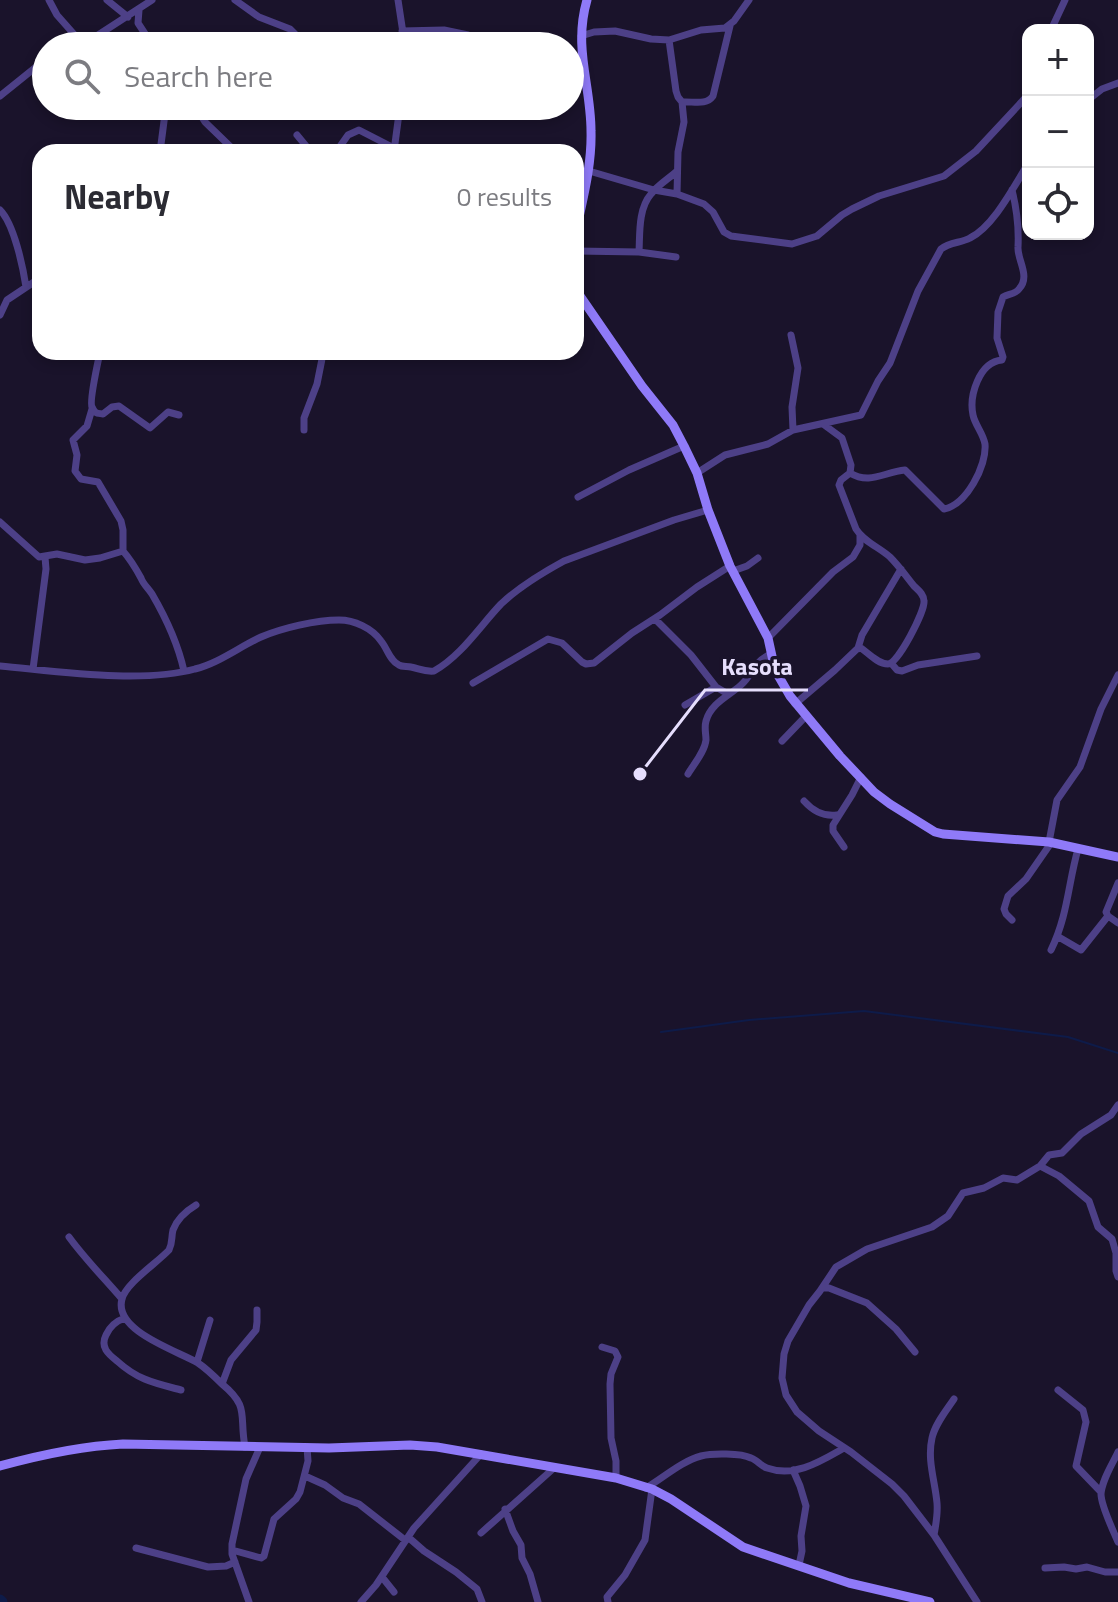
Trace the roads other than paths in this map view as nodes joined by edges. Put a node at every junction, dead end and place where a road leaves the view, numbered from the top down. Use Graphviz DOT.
graph roads {
  1 [pos="49,0"];
  2 [pos="107,0"];
  3 [pos="152,0"];
  4 [pos="235,0"];
  5 [pos="398,0"];
  6 [pos="587,0"];
  7 [pos="749,0"];
  8 [pos="1065,0"];
  9 [pos="139,10"];
  10 [pos="128,17"];
  11 [pos="1054,24"];
  12 [pos="730,26"];
  13 [pos="402,31"];
  14 [pos="72,32"];
  15 [pos="103,32"];
  16 [pos="144,32"];
  17 [pos="293,32"];
  18 [pos="454,32"];
  19 [pos="582,32"];
  20 [pos="584,35"];
  21 [pos="669,40"];
  22 [pos="32,70"];
  23 [pos="584,76"];
  24 [pos="1118,83"];
  25 [pos="0,96"];
  26 [pos="1027,96"];
  27 [pos="1093,96"];
  28 [pos="682,102"];
  29 [pos="164,120"];
  30 [pos="204,120"];
  31 [pos="398,120"];
  32 [pos="297,135"];
  33 [pos="161,144"];
  34 [pos="228,144"];
  35 [pos="304,144"];
  36 [pos="342,144"];
  37 [pos="384,144"];
  38 [pos="395,144"];
  39 [pos="1026,168"];
  40 [pos="589,171"];
  41 [pos="676,172"];
  42 [pos="654,190"];
  43 [pos="1012,190"];
  44 [pos="584,194"];
  45 [pos="677,194"];
  46 [pos="0,210"];
  47 [pos="584,251"];
  48 [pos="639,252"];
  49 [pos="676,257"];
  50 [pos="32,283"];
  51 [pos="26,287"];
  52 [pos="584,302"];
  53 [pos="0,315"];
  54 [pos="791,335"];
  55 [pos="99,360"];
  56 [pos="322,360"];
  57 [pos="92,409"];
  58 [pos="179,415"];
  59 [pos="823,424"];
  60 [pos="304,430"];
  61 [pos="793,430"];
  62 [pos="684,446"];
  63 [pos="697,473"];
  64 [pos="850,473"];
  65 [pos="578,497"];
  66 [pos="708,510"];
  67 [pos="0,522"];
  68 [pos="860,535"];
  69 [pos="123,551"];
  70 [pos="45,557"];
  71 [pos="758,558"];
  72 [pos="732,568"];
  73 [pos="901,569"];
  74 [pos="655,619"];
  75 [pos="640,627"];
  76 [pos="662,627"];
  77 [pos="768,638"];
  78 [pos="858,648"];
  79 [pos="771,654"];
  80 [pos="977,656"];
  81 [pos="891,663"];
  82 [pos="0,666"];
  83 [pos="33,669"];
  84 [pos="184,671"];
  85 [pos="1118,675"];
  86 [pos="473,683"];
  87 [pos="716,687"];
  88 [pos="728,694"];
  89 [pos="795,704"];
  90 [pos="685,705"];
  91 [pos="806,716"];
  92 [pos="782,741"];
  93 [pos="688,774"];
  94 [pos="861,777"];
  95 [pos="804,801"];
  96 [pos="837,815"];
  97 [pos="1050,842"];
  98 [pos="844,847"];
  99 [pos="1078,849"];
  100 [pos="1118,857"];
  101 [pos="1118,883"];
  102 [pos="1108,916"];
  103 [pos="1012,920"];
  104 [pos="1118,923"];
  105 [pos="1057,936"];
  106 [pos="1051,950"];
  107 [pos="1118,1105"];
  108 [pos="1040,1166"];
  109 [pos="196,1205"];
  110 [pos="69,1237"];
  111 [pos="1118,1277"];
  112 [pos="823,1288"];
  113 [pos="122,1299"];
  114 [pos="257,1310"];
  115 [pos="125,1318"];
  116 [pos="210,1320"];
  117 [pos="602,1347"];
  118 [pos="915,1352"];
  119 [pos="197,1362"];
  120 [pos="222,1384"];
  121 [pos="181,1390"];
  122 [pos="1058,1390"];
  123 [pos="954,1399"];
  124 [pos="245,1447"];
  125 [pos="260,1447"];
  126 [pos="307,1447"];
  127 [pos="844,1448"];
  128 [pos="1118,1452"];
  129 [pos="481,1454"];
  130 [pos="0,1466"];
  131 [pos="554,1468"];
  132 [pos="793,1470"];
  133 [pos="1109,1470"];
  134 [pos="1118,1474"];
  135 [pos="305,1476"];
  136 [pos="616,1478"];
  137 [pos="649,1489"];
  138 [pos="1101,1492"];
  139 [pos="505,1509"];
  140 [pos="1114,1523"];
  141 [pos="481,1533"];
  142 [pos="934,1535"];
  143 [pos="407,1538"];
  144 [pos="1118,1542"];
  145 [pos="136,1548"];
  146 [pos="232,1550"];
  147 [pos="235,1562"];
  148 [pos="799,1565"];
  149 [pos="1045,1568"];
  150 [pos="1118,1572"];
  151 [pos="382,1577"];
  152 [pos="394,1592"];
  153 [pos="249,1602"];
  154 [pos="361,1602"];
  155 [pos="482,1602"];
  156 [pos="538,1602"];
  157 [pos="608,1602"];
  158 [pos="930,1602"];
  159 [pos="977,1602"];
  1 -- 14 [label="street"];
  2 -- 10 [label="street"];
  3 -- 9 [label="street"];
  4 -- 17 [label="street"];
  5 -- 13 [label="street"];
  6 -- 19 [label="street"];
  7 -- 12 [label="street"];
  8 -- 11 [label="street"];
  9 -- 10 [label="street"];
  9 -- 16 [label="street"];
  10 -- 15 [label="street"];
  12 -- 21 [label="street"];
  12 -- 28 [label="street"];
  13 -- 18 [label="street"];
  20 -- 21 [label="street"];
  21 -- 28 [label="street"];
  22 -- 25 [label="street"];
  23 -- 40 [label="street"];
  24 -- 27 [label="street"];
  26 -- 45 [label="street"];
  28 -- 41 [label="street"];
  29 -- 33 [label="street"];
  30 -- 34 [label="street"];
  31 -- 38 [label="street"];
  32 -- 35 [label="street"];
  36 -- 37 [label="street"];
  39 -- 43 [label="street"];
  40 -- 42 [label="street"];
  40 -- 44 [label="street"];
  41 -- 42 [label="street"];
  41 -- 45 [label="street"];
  42 -- 45 [label="street"];
  42 -- 48 [label="street"];
  43 -- 59 [label="street"];
  43 -- 64 [label="street"];
  46 -- 51 [label="street"];
  47 -- 48 [label="street"];
  48 -- 49 [label="street"];
  50 -- 51 [label="street"];
  51 -- 53 [label="street"];
  52 -- 62 [label="street"];
  54 -- 61 [label="street"];
  55 -- 57 [label="street"];
  56 -- 60 [label="street"];
  57 -- 58 [label="street"];
  57 -- 69 [label="street"];
  59 -- 61 [label="street"];
  59 -- 64 [label="street"];
  61 -- 63 [label="street"];
  62 -- 63 [label="street"];
  62 -- 65 [label="street"];
  63 -- 66 [label="street"];
  64 -- 68 [label="street"];
  66 -- 72 [label="street"];
  66 -- 84 [label="street"];
  67 -- 70 [label="street"];
  68 -- 73 [label="street"];
  68 -- 77 [label="street"];
  69 -- 70 [label="street"];
  69 -- 84 [label="street"];
  70 -- 83 [label="street"];
  71 -- 72 [label="street"];
  72 -- 74 [label="street"];
  72 -- 77 [label="street"];
  73 -- 78 [label="street"];
  73 -- 81 [label="street"];
  74 -- 75 [label="street"];
  74 -- 76 [label="street"];
  75 -- 76 [label="street"];
  75 -- 86 [label="street"];
  76 -- 87 [label="street"];
  77 -- 79 [label="street"];
  78 -- 81 [label="street"];
  78 -- 89 [label="street"];
  79 -- 88 [label="street"];
  79 -- 89 [label="street"];
  80 -- 81 [label="street"];
  82 -- 83 [label="street"];
  83 -- 84 [label="street"];
  85 -- 97 [label="street"];
  87 -- 88 [label="street"];
  87 -- 90 [label="street"];
  88 -- 93 [label="street"];
  89 -- 91 [label="street"];
  91 -- 92 [label="street"];
  91 -- 94 [label="street"];
  94 -- 96 [label="street"];
  94 -- 97 [label="street"];
  95 -- 96 [label="street"];
  96 -- 98 [label="street"];
  97 -- 99 [label="street"];
  97 -- 103 [label="street"];
  99 -- 100 [label="street"];
  99 -- 105 [label="street"];
  101 -- 102 [label="street"];
  102 -- 104 [label="street"];
  102 -- 105 [label="street"];
  105 -- 106 [label="street"];
  107 -- 108 [label="street"];
  108 -- 111 [label="street"];
  108 -- 112 [label="street"];
  109 -- 113 [label="street"];
  110 -- 113 [label="street"];
  112 -- 118 [label="street"];
  112 -- 127 [label="street"];
  113 -- 115 [label="street"];
  114 -- 120 [label="street"];
  115 -- 119 [label="street"];
  115 -- 121 [label="street"];
  116 -- 119 [label="street"];
  117 -- 136 [label="street"];
  119 -- 120 [label="street"];
  120 -- 124 [label="street"];
  122 -- 138 [label="street"];
  123 -- 142 [label="street"];
  124 -- 125 [label="street"];
  124 -- 130 [label="street"];
  125 -- 126 [label="street"];
  125 -- 146 [label="street"];
  126 -- 129 [label="street"];
  126 -- 135 [label="street"];
  127 -- 132 [label="street"];
  127 -- 142 [label="street"];
  128 -- 133 [label="street"];
  129 -- 131 [label="street"];
  129 -- 143 [label="street"];
  131 -- 136 [label="street"];
  131 -- 139 [label="street"];
  132 -- 137 [label="street"];
  132 -- 148 [label="street"];
  133 -- 134 [label="street"];
  133 -- 138 [label="street"];
  135 -- 143 [label="street"];
  135 -- 146 [label="street"];
  136 -- 137 [label="street"];
  137 -- 148 [label="street"];
  137 -- 157 [label="street"];
  138 -- 140 [label="street"];
  139 -- 141 [label="street"];
  139 -- 156 [label="street"];
  140 -- 144 [label="street"];
  142 -- 159 [label="street"];
  143 -- 151 [label="street"];
  143 -- 155 [label="street"];
  145 -- 147 [label="street"];
  146 -- 147 [label="street"];
  147 -- 153 [label="street"];
  148 -- 158 [label="street"];
  149 -- 150 [label="street"];
  151 -- 152 [label="street"];
  151 -- 154 [label="street"];
}
